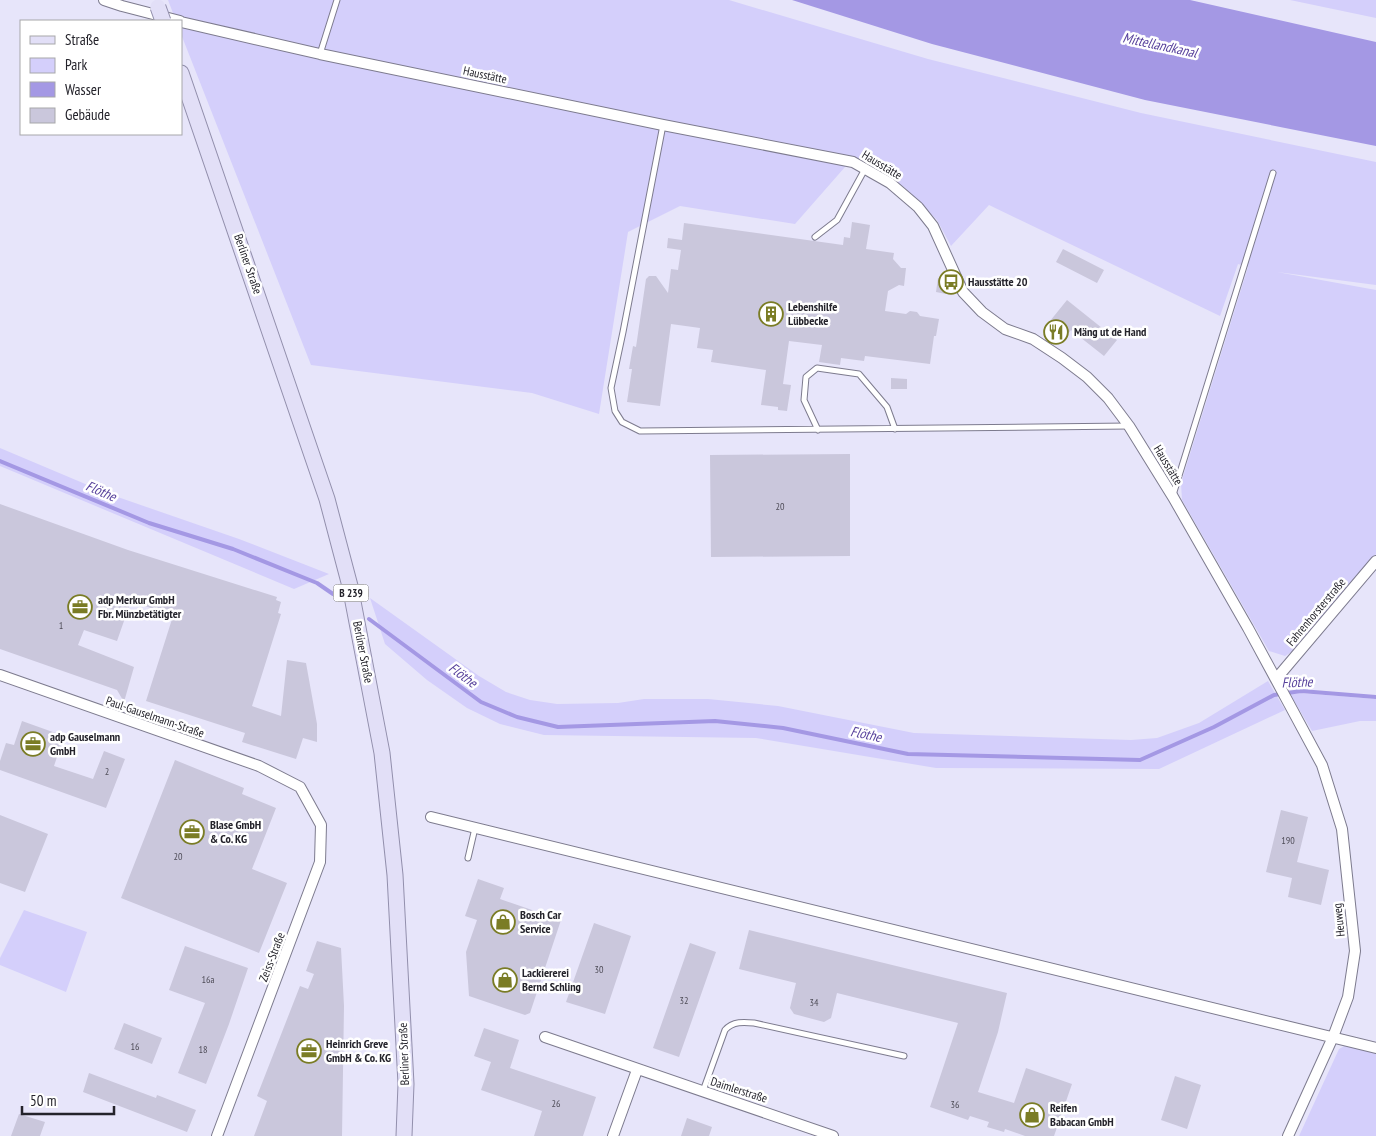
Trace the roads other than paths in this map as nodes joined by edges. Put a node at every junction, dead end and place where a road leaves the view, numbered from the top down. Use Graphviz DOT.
graph roads {
  1 [pos="104,0"];
  2 [pos="336,0"];
  3 [pos="177,20"];
  4 [pos="182,21"];
  5 [pos="320,54"];
  6 [pos="182,77"];
  7 [pos="663,125"];
  8 [pos="866,169"];
  9 [pos="1273,173"];
  10 [pos="814,237"];
  11 [pos="1129,426"];
  12 [pos="896,429"];
  13 [pos="818,430"];
  14 [pos="1173,497"];
  15 [pos="1376,561"];
  16 [pos="0,675"];
  17 [pos="1276,679"];
  18 [pos="1287,700"];
  19 [pos="300,787"];
  20 [pos="431,817"];
  21 [pos="475,828"];
  22 [pos="468,858"];
  23 [pos="545,1037"];
  24 [pos="1334,1037"];
  25 [pos="1376,1048"];
  26 [pos="904,1056"];
  27 [pos="637,1070"];
  28 [pos="703,1091"];
  29 [pos="217,1136"];
  30 [pos="404,1136"];
  31 [pos="614,1136"];
  32 [pos="834,1136"];
  33 [pos="1288,1136"];
  1 -- 3 [label="street, Hausstätte"];
  2 -- 5 [label="lane"];
  4 -- 5 [label="street, Hausstätte"];
  5 -- 7 [label="street, Hausstätte"];
  6 -- 30 [label="main road, Berliner Straße / B 239"];
  7 -- 8 [label="street, Hausstätte"];
  7 -- 13 [label="lane"];
  8 -- 10 [label="lane"];
  8 -- 11 [label="street, Hausstätte"];
  9 -- 14 [label="lane"];
  11 -- 12 [label="lane"];
  11 -- 14 [label="street, Hausstätte"];
  12 -- 13 [label="lane"];
  12 -- 13 [label="lane"];
  14 -- 17 [label="street, Hausstätte"];
  15 -- 17 [label="street, Fahrenhorsterstraße"];
  16 -- 19 [label="street, Paul-Gauselmann-Straße"];
  17 -- 18 [label="street, Hausstätte"];
  18 -- 24 [label="street, Heuweg"];
  19 -- 29 [label="street, Zeiss-Straße"];
  20 -- 21 [label="street"];
  21 -- 22 [label="lane"];
  21 -- 24 [label="street"];
  23 -- 27 [label="street, Daimlerstraße"];
  24 -- 25 [label="street"];
  24 -- 33 [label="street, Heuweg"];
  26 -- 28 [label="lane"];
  27 -- 28 [label="street, Daimlerstraße"];
  27 -- 31 [label="street"];
  28 -- 32 [label="street, Daimlerstraße"];
}
